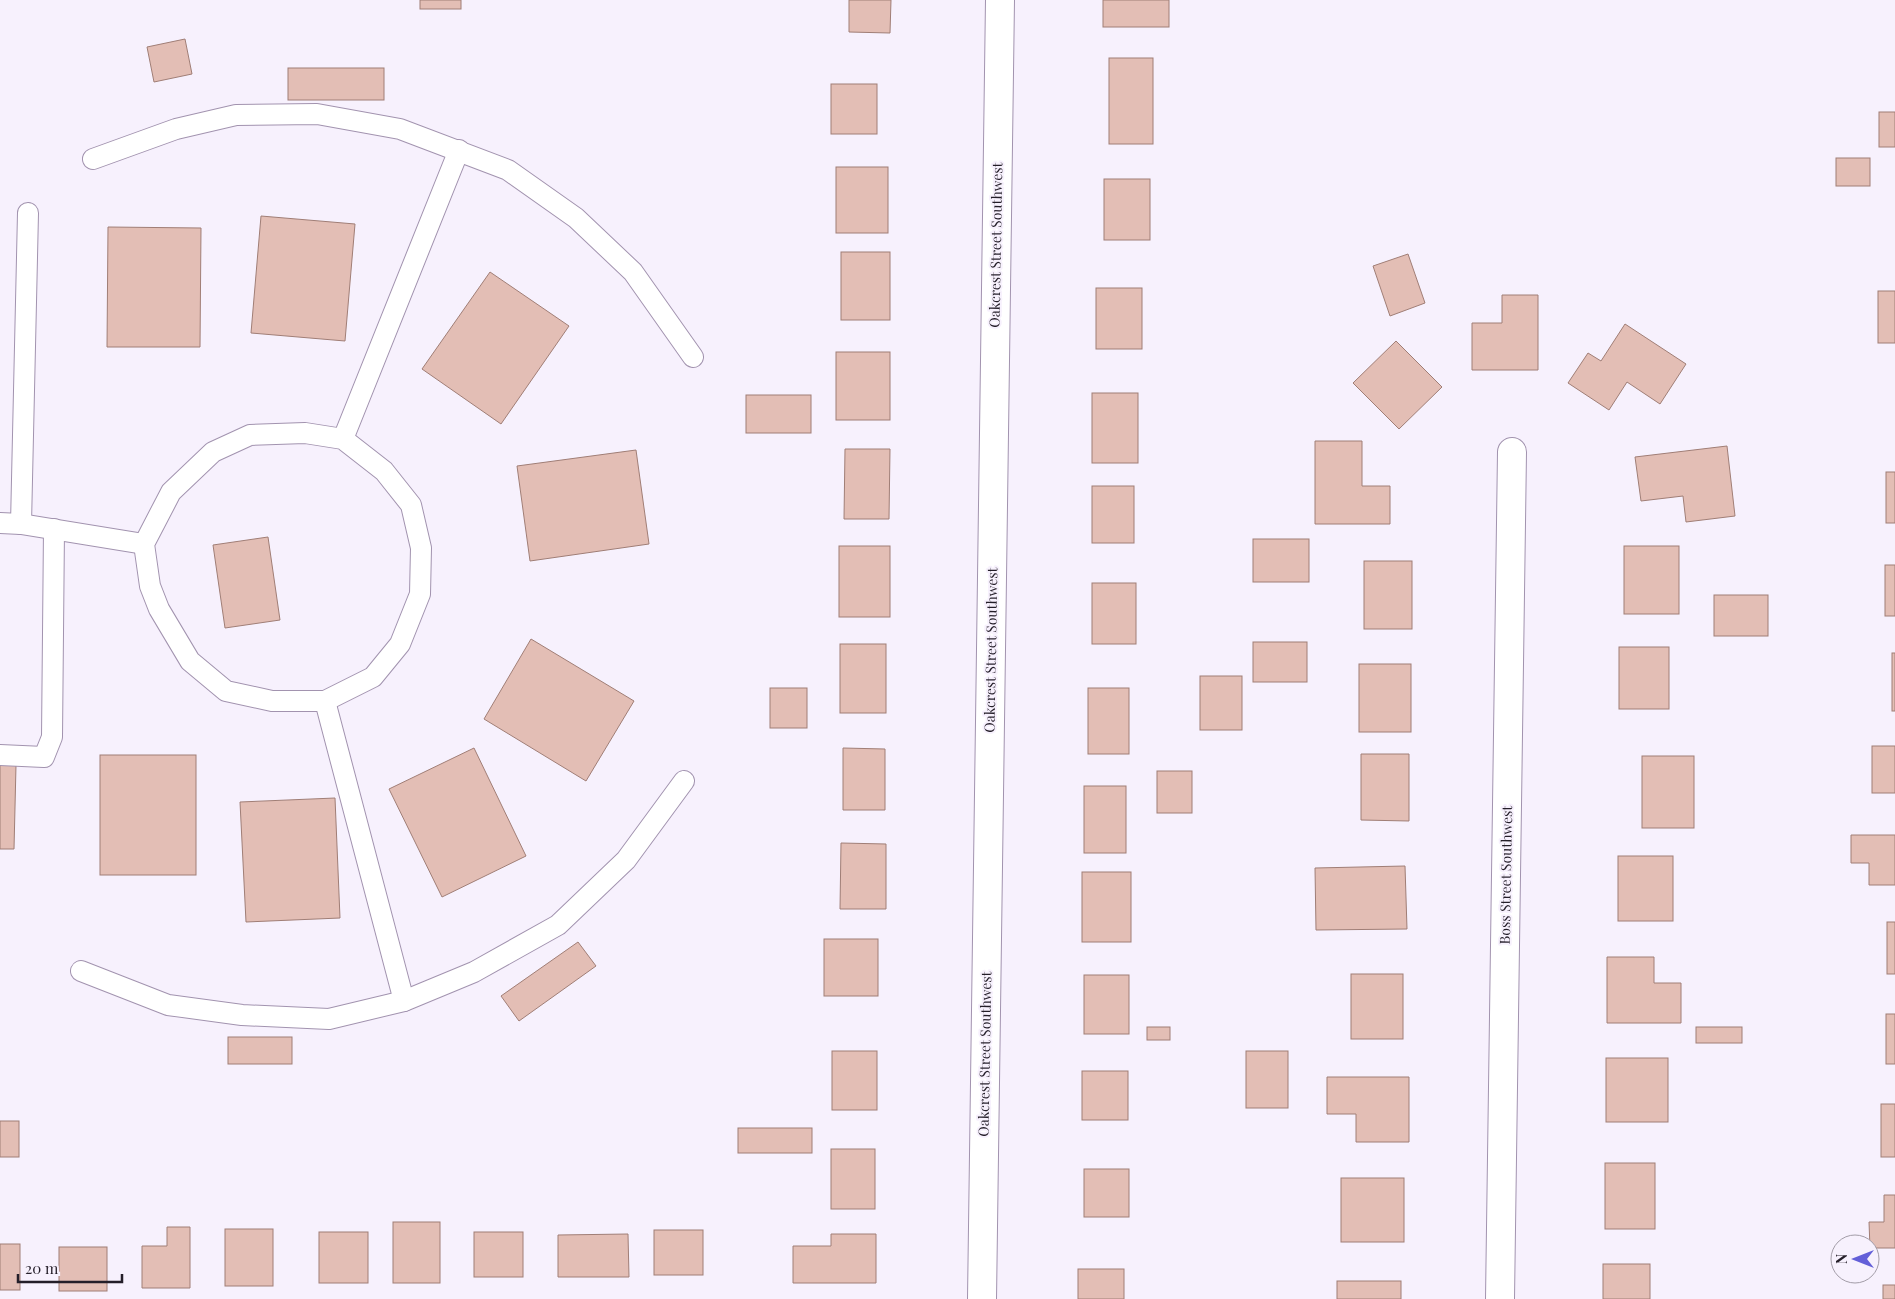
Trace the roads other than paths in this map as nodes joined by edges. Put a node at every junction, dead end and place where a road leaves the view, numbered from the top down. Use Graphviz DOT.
graph roads {
  1 [pos="1000,0"];
  2 [pos="459,150"];
  3 [pos="93,159"];
  4 [pos="28,213"];
  5 [pos="693,357"];
  6 [pos="343,439"];
  7 [pos="1512,452"];
  8 [pos="0,523"];
  9 [pos="22,524"];
  10 [pos="54,529"];
  11 [pos="144,544"];
  12 [pos="325,701"];
  13 [pos="0,755"];
  14 [pos="684,780"];
  15 [pos="81,971"];
  16 [pos="404,1001"];
  17 [pos="982,1299"];
  18 [pos="1500,1299"];
  1 -- 17 [label="street, Oakcrest Street Southwest"];
  2 -- 3 [label="lane"];
  2 -- 5 [label="lane"];
  2 -- 6 [label="lane"];
  4 -- 9 [label="lane"];
  6 -- 11 [label="lane"];
  6 -- 12 [label="lane"];
  7 -- 18 [label="street, Boss Street Southwest"];
  8 -- 9 [label="lane"];
  9 -- 10 [label="lane"];
  10 -- 11 [label="lane"];
  10 -- 13 [label="lane"];
  11 -- 12 [label="lane"];
  12 -- 16 [label="lane"];
  14 -- 16 [label="lane"];
  15 -- 16 [label="lane"];
}
